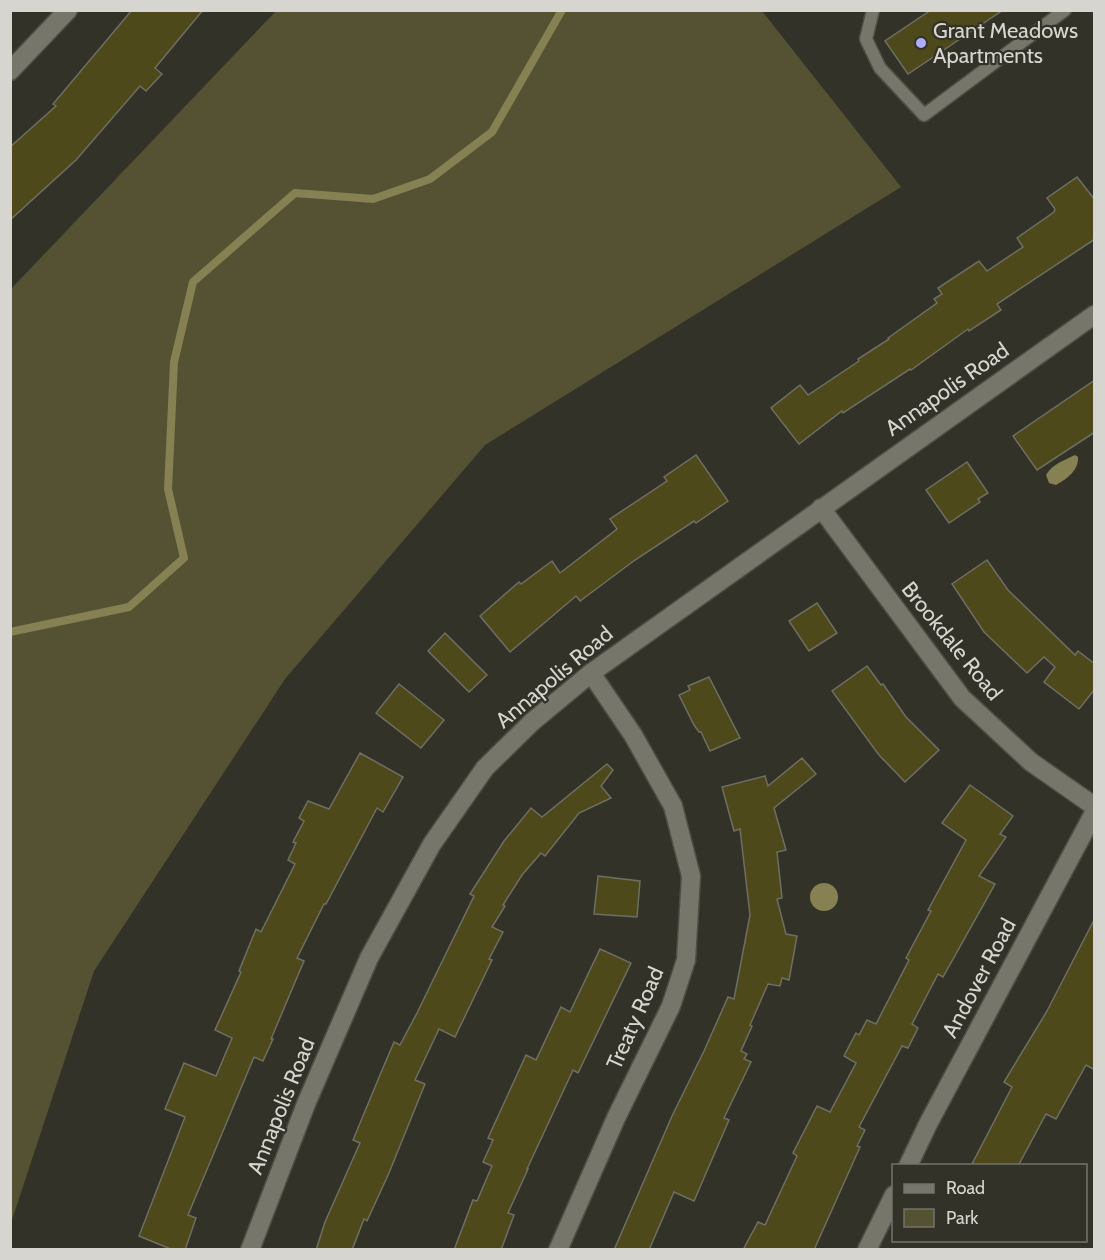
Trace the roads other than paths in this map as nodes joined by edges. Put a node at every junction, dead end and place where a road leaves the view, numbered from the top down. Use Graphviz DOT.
graph roads {
  1 [pos="68,10"];
  2 [pos="873,10"];
  3 [pos="1065,10"];
  4 [pos="10,71"];
  5 [pos="1095,315"];
  6 [pos="821,508"];
  7 [pos="591,672"];
  8 [pos="1095,806"];
  9 [pos="1095,813"];
  10 [pos="909,1164"];
  11 [pos="892,1199"];
  12 [pos="250,1250"];
  13 [pos="558,1250"];
  14 [pos="867,1250"];
  1 -- 4 [label="street"];
  2 -- 3 [label="lane"];
  5 -- 6 [label="street, Annapolis Road"];
  6 -- 7 [label="street, Annapolis Road"];
  6 -- 8 [label="street, Brookdale Road"];
  7 -- 12 [label="street, Annapolis Road"];
  7 -- 13 [label="street, Treaty Road"];
  9 -- 10 [label="street, Andover Road"];
  11 -- 14 [label="street"];
}
